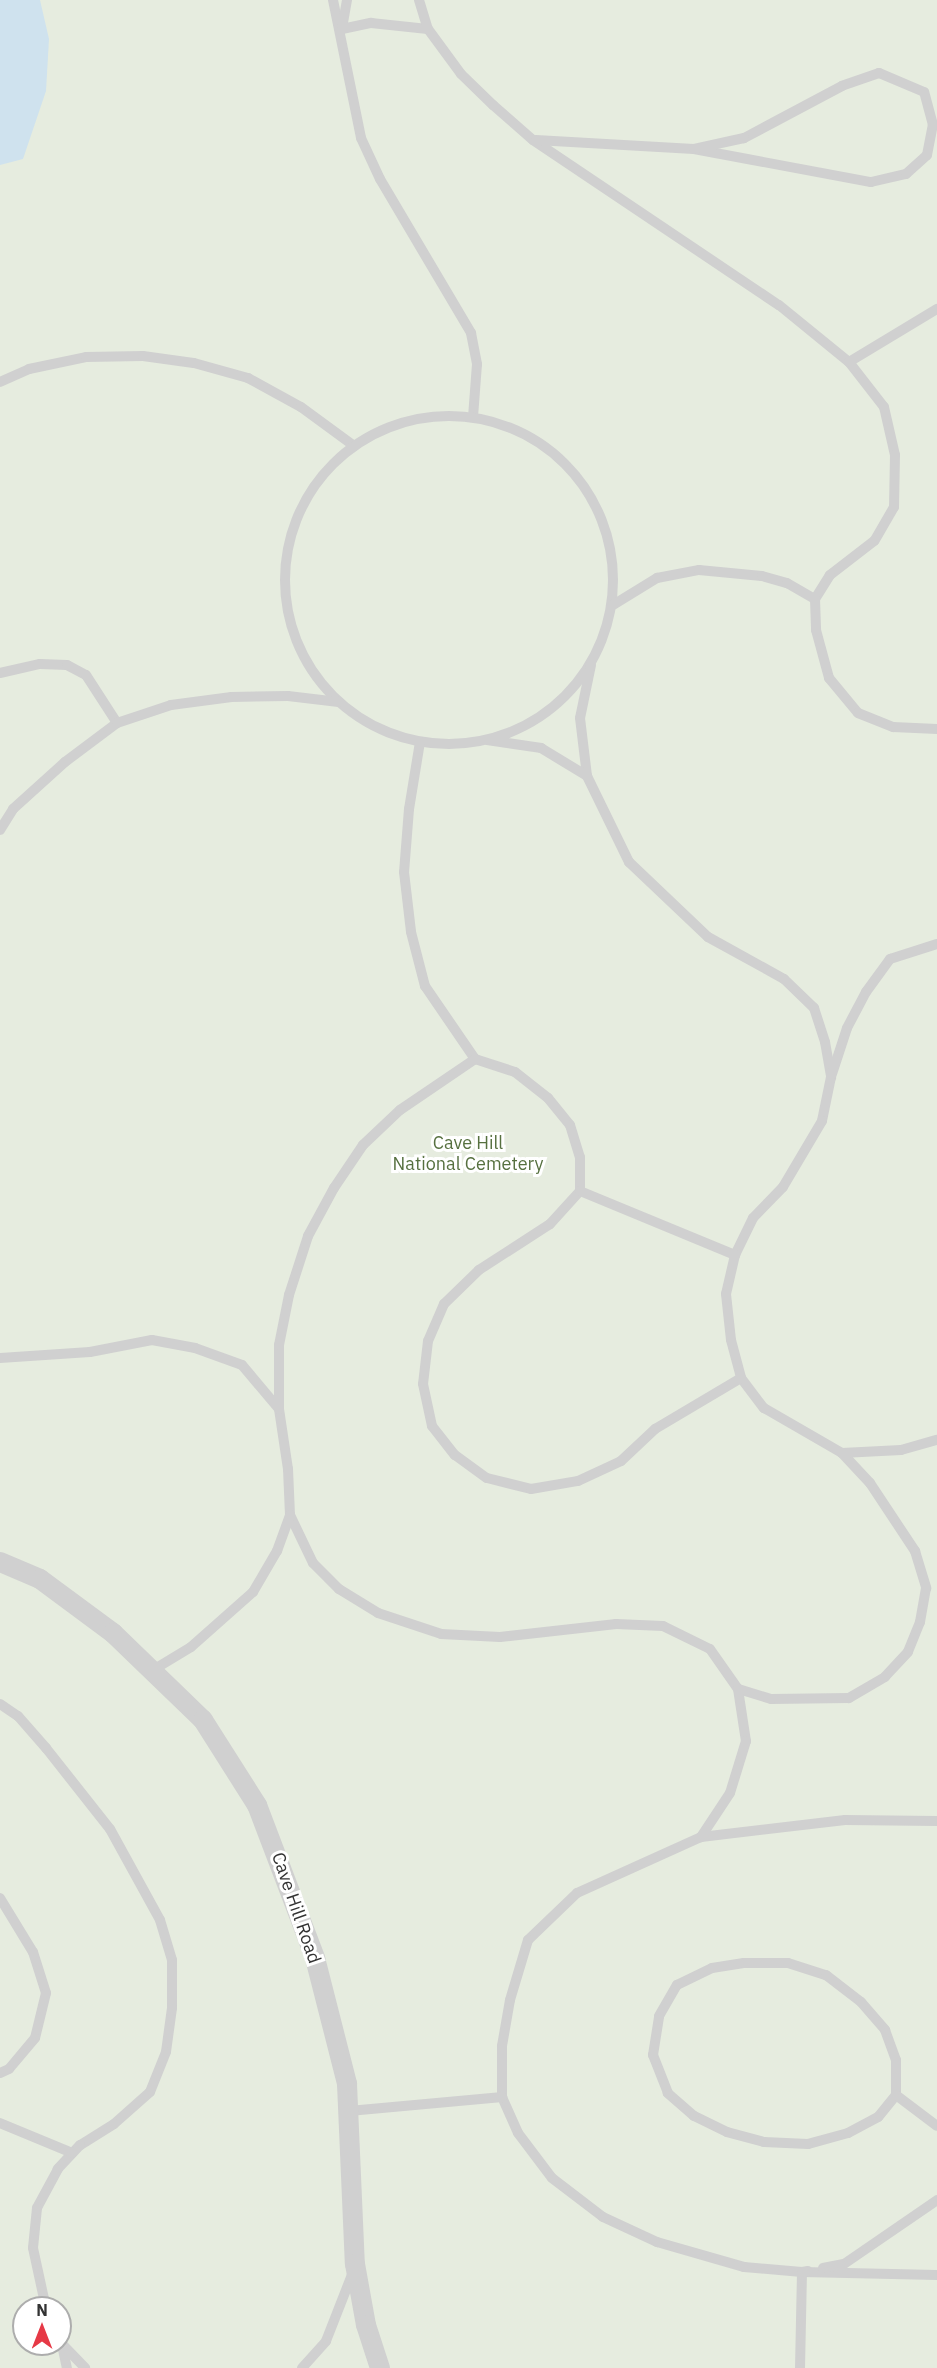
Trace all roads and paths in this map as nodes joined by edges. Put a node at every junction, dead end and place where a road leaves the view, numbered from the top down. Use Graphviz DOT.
graph roads {
  1 [pos="333,0"];
  2 [pos="348,0"];
  3 [pos="419,0"];
  4 [pos="342,29"];
  5 [pos="428,29"];
  6 [pos="533,140"];
  7 [pos="694,149"];
  8 [pos="937,309"];
  9 [pos="849,362"];
  10 [pos="0,382"];
  11 [pos="473,417"];
  12 [pos="354,446"];
  13 [pos="815,599"];
  14 [pos="613,605"];
  15 [pos="591,665"];
  16 [pos="0,673"];
  17 [pos="339,702"];
  18 [pos="117,723"];
  19 [pos="937,729"];
  20 [pos="486,740"];
  21 [pos="420,742"];
  22 [pos="587,776"];
  23 [pos="0,830"];
  24 [pos="937,944"];
  25 [pos="475,1059"];
  26 [pos="831,1077"];
  27 [pos="580,1191"];
  28 [pos="735,1255"];
  29 [pos="0,1358"];
  30 [pos="741,1378"];
  31 [pos="279,1409"];
  32 [pos="937,1440"];
  33 [pos="842,1453"];
  34 [pos="290,1515"];
  35 [pos="0,1562"];
  36 [pos="153,1670"];
  37 [pos="738,1689"];
  38 [pos="0,1704"];
  39 [pos="937,1821"];
  40 [pos="701,1837"];
  41 [pos="0,1898"];
  42 [pos="0,2073"];
  43 [pos="896,2095"];
  44 [pos="502,2097"];
  45 [pos="349,2111"];
  46 [pos="0,2123"];
  47 [pos="937,2126"];
  48 [pos="72,2153"];
  49 [pos="937,2200"];
  50 [pos="355,2264"];
  51 [pos="802,2272"];
  52 [pos="937,2275"];
  53 [pos="43,2296"];
  54 [pos="72,2354"];
  55 [pos="85,2368"];
  56 [pos="302,2368"];
  57 [pos="380,2368"];
  58 [pos="800,2368"];
  1 -- 4 [label="lane"];
  2 -- 4 [label="lane"];
  3 -- 5 [label="lane"];
  4 -- 5 [label="lane"];
  4 -- 11 [label="lane"];
  5 -- 6 [label="lane"];
  6 -- 7 [label="lane"];
  6 -- 9 [label="lane"];
  7 -- 7 [label="lane"];
  8 -- 9 [label="lane"];
  9 -- 13 [label="lane"];
  10 -- 12 [label="lane"];
  11 -- 12 [label="lane"];
  11 -- 14 [label="lane"];
  12 -- 17 [label="lane"];
  13 -- 14 [label="lane"];
  13 -- 19 [label="lane"];
  14 -- 15 [label="lane"];
  15 -- 20 [label="lane"];
  15 -- 22 [label="lane"];
  16 -- 18 [label="lane"];
  17 -- 18 [label="lane"];
  17 -- 21 [label="lane"];
  18 -- 23 [label="lane"];
  20 -- 21 [label="lane"];
  20 -- 22 [label="lane"];
  21 -- 25 [label="lane"];
  22 -- 26 [label="lane"];
  24 -- 26 [label="lane"];
  25 -- 27 [label="lane"];
  25 -- 31 [label="lane"];
  26 -- 28 [label="lane"];
  27 -- 28 [label="lane"];
  27 -- 30 [label="lane"];
  28 -- 30 [label="lane"];
  29 -- 31 [label="lane"];
  30 -- 33 [label="lane"];
  31 -- 34 [label="lane"];
  32 -- 33 [label="lane"];
  33 -- 37 [label="lane"];
  34 -- 36 [label="lane"];
  34 -- 37 [label="lane"];
  35 -- 36 [label="street, Cave Hill Road"];
  36 -- 45 [label="street, Cave Hill Road"];
  37 -- 40 [label="lane"];
  38 -- 48 [label="lane"];
  39 -- 40 [label="lane"];
  40 -- 44 [label="lane"];
  41 -- 42 [label="lane"];
  43 -- 43 [label="lane"];
  43 -- 47 [label="lane"];
  44 -- 45 [label="lane"];
  44 -- 51 [label="lane"];
  45 -- 50 [label="street, Cave Hill Road"];
  46 -- 48 [label="lane"];
  48 -- 53 [label="lane"];
  49 -- 51 [label="lane"];
  50 -- 56 [label="lane"];
  50 -- 57 [label="street, Cave Hill Road"];
  51 -- 52 [label="lane"];
  51 -- 58 [label="lane"];
  54 -- 55 [label="lane"];
}
